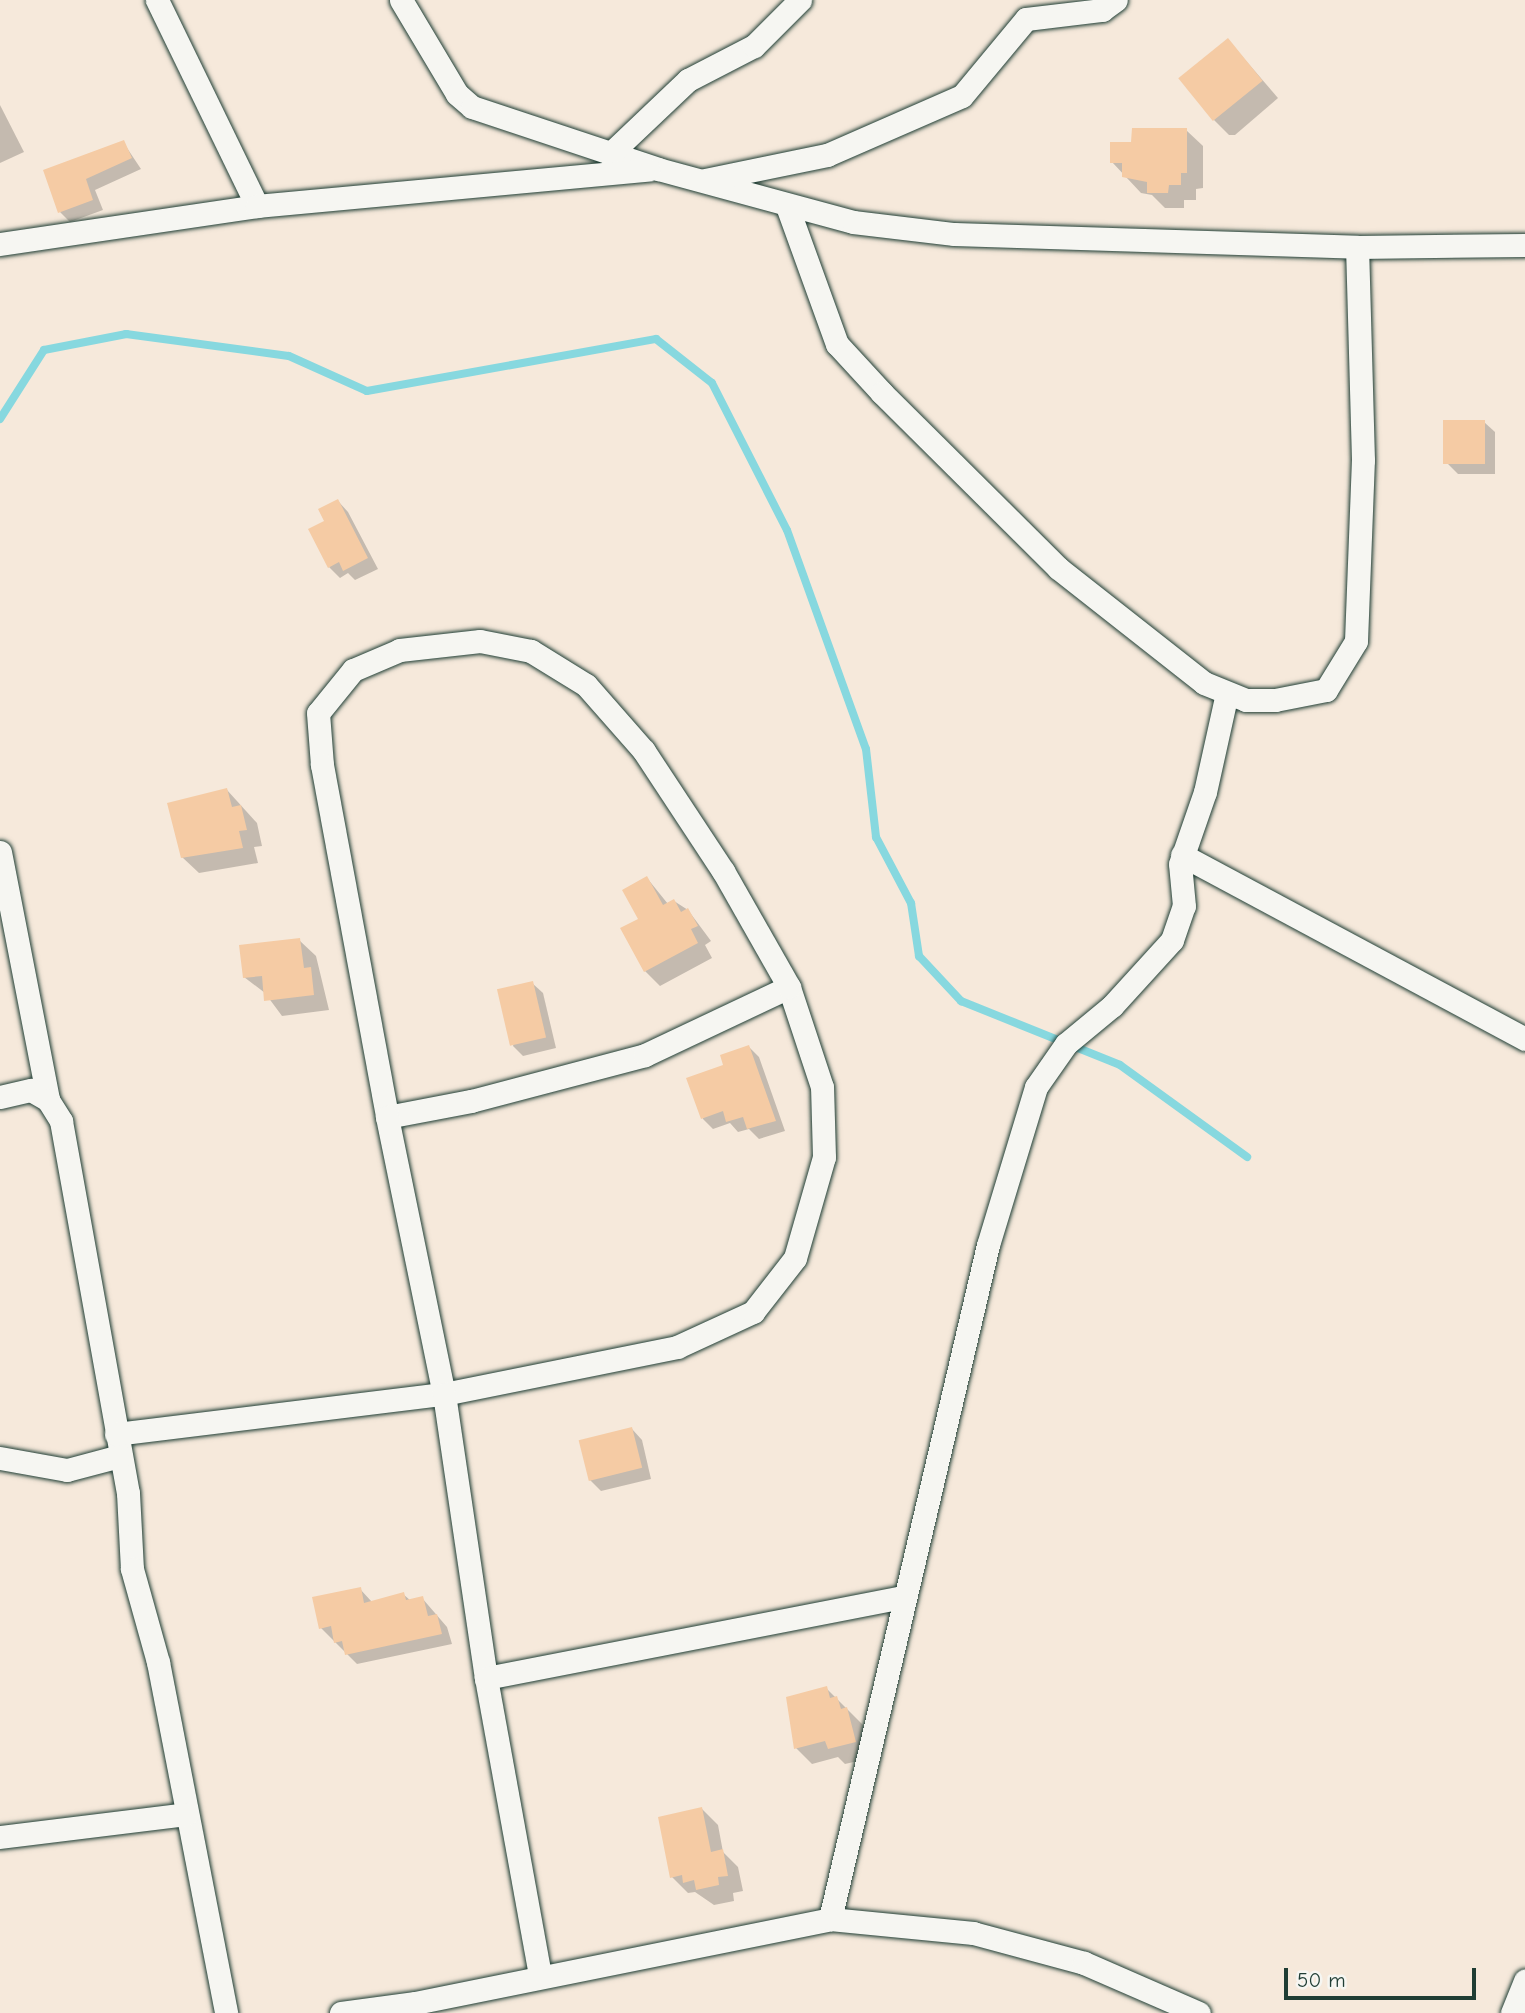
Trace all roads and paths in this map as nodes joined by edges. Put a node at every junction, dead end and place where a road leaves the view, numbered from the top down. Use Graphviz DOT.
graph roads {
  1 [pos="157,0"];
  2 [pos="401,0"];
  3 [pos="800,0"];
  4 [pos="1116,0"];
  5 [pos="610,154"];
  6 [pos="658,169"];
  7 [pos="701,181"];
  8 [pos="257,206"];
  9 [pos="787,206"];
  10 [pos="0,244"];
  11 [pos="1525,245"];
  12 [pos="1357,247"];
  13 [pos="1227,693"];
  14 [pos="0,852"];
  15 [pos="1182,855"];
  16 [pos="789,987"];
  17 [pos="1525,1039"];
  18 [pos="0,1097"];
  19 [pos="48,1100"];
  20 [pos="387,1117"];
  21 [pos="444,1394"];
  22 [pos="118,1445"];
  23 [pos="0,1458"];
  24 [pos="904,1597"];
  25 [pos="486,1678"];
  26 [pos="187,1814"];
  27 [pos="0,1837"];
  28 [pos="830,1919"];
  29 [pos="540,1974"];
  30 [pos="1525,1980"];
  31 [pos="418,2008"];
  32 [pos="226,2013"];
  33 [pos="341,2013"];
  34 [pos="1199,2013"];
  35 [pos="1512,2013"];
  1 -- 8 [label="street"];
  2 -- 5 [label="street"];
  3 -- 5 [label="street"];
  4 -- 7 [label="street"];
  5 -- 6 [label="street"];
  6 -- 7 [label="street"];
  6 -- 8 [label="street"];
  7 -- 9 [label="street"];
  8 -- 10 [label="street"];
  9 -- 12 [label="street"];
  9 -- 13 [label="street"];
  11 -- 12 [label="street"];
  12 -- 13 [label="street"];
  13 -- 15 [label="street"];
  14 -- 19 [label="street"];
  15 -- 17 [label="street"];
  15 -- 24 [label="street"];
  16 -- 20 [label="street"];
  16 -- 20 [label="street"];
  16 -- 21 [label="street"];
  18 -- 19 [label="street"];
  19 -- 22 [label="street"];
  20 -- 21 [label="street"];
  21 -- 22 [label="street"];
  21 -- 25 [label="street"];
  22 -- 23 [label="street"];
  22 -- 26 [label="street"];
  24 -- 25 [label="street"];
  24 -- 28 [label="street"];
  25 -- 29 [label="street"];
  26 -- 27 [label="street"];
  26 -- 32 [label="street"];
  28 -- 29 [label="street"];
  28 -- 34 [label="street"];
  29 -- 31 [label="street"];
  30 -- 35 [label="street"];
  31 -- 33 [label="street"];
}
